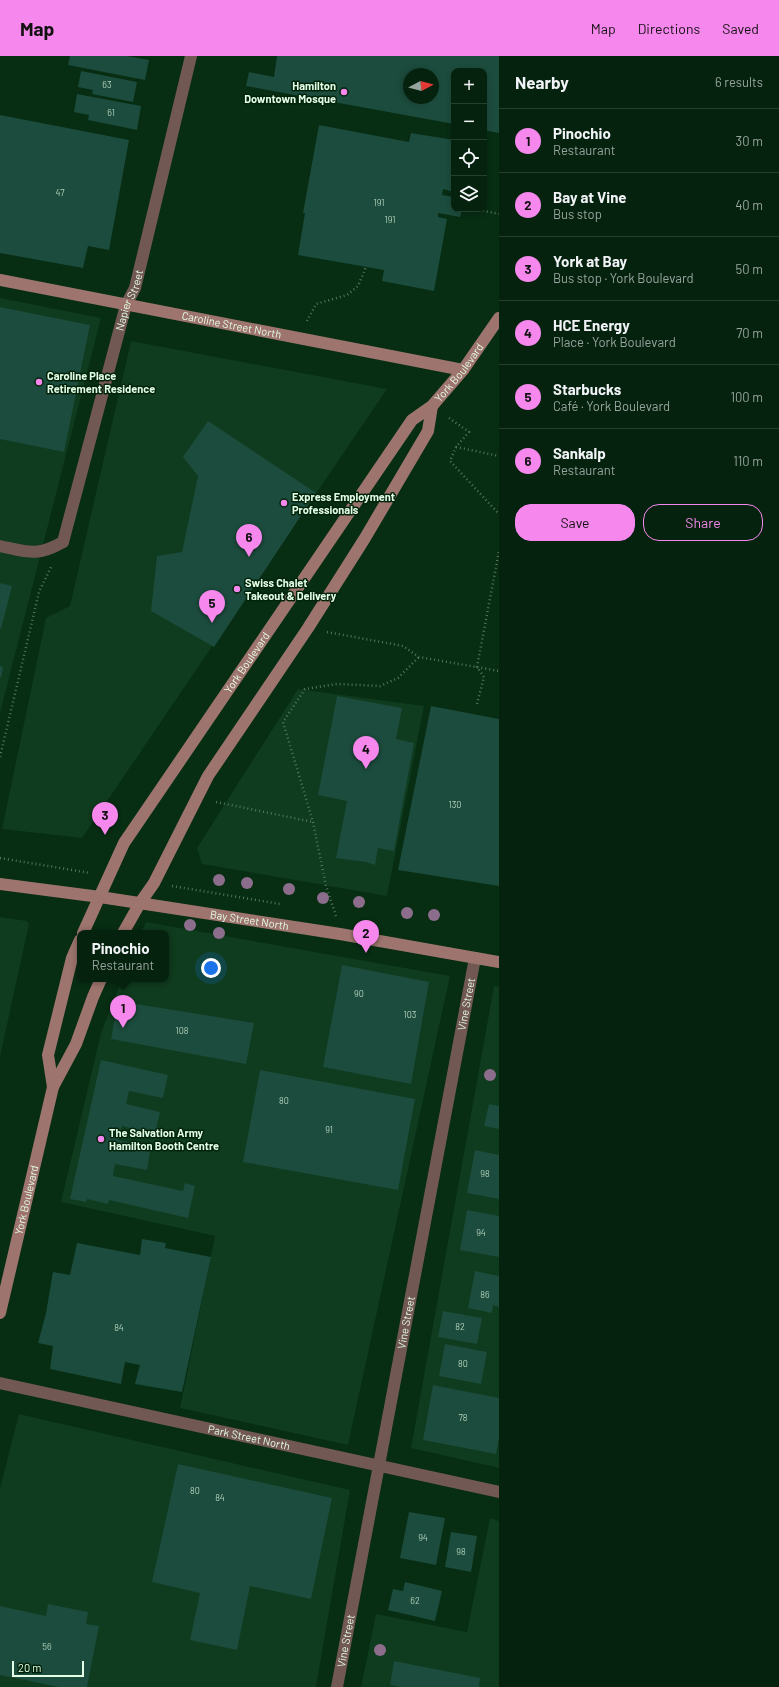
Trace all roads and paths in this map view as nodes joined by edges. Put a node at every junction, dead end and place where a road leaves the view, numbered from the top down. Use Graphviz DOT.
graph roads {
  1 [pos="191,56"];
  2 [pos="487,212"];
  3 [pos="499,214"];
  4 [pos="366,267"];
  5 [pos="0,280"];
  6 [pos="126,304"];
  7 [pos="499,318"];
  8 [pos="296,338"];
  9 [pos="463,370"];
  10 [pos="432,406"];
  11 [pos="469,432"];
  12 [pos="456,447"];
  13 [pos="499,456"];
  14 [pos="499,514"];
  15 [pos="63,542"];
  16 [pos="0,546"];
  17 [pos="499,551"];
  18 [pos="308,628"];
  19 [pos="419,657"];
  20 [pos="477,667"];
  21 [pos="499,671"];
  22 [pos="477,704"];
  23 [pos="0,757"];
  24 [pos="196,798"];
  25 [pos="313,822"];
  26 [pos="0,858"];
  27 [pos="61,868"];
  28 [pos="0,884"];
  29 [pos="100,897"];
  30 [pos="140,903"];
  31 [pos="84,930"];
  32 [pos="125,930"];
  33 [pos="340,934"];
  34 [pos="77,947"];
  35 [pos="475,958"];
  36 [pos="499,962"];
  37 [pos="100,982"];
  38 [pos="53,1088"];
  39 [pos="0,1313"];
  40 [pos="0,1383"];
  41 [pos="379,1466"];
  42 [pos="499,1492"];
  43 [pos="337,1687"];
  1 -- 6 [label="street, Napier Street"];
  2 -- 3 [label="path"];
  4 -- 8 [label="path"];
  5 -- 6 [label="main road, Caroline Street North"];
  6 -- 8 [label="main road, Caroline Street North"];
  6 -- 15 [label="street, Napier Street"];
  7 -- 9 [label="main road, York Boulevard"];
  8 -- 9 [label="main road, Caroline Street North"];
  9 -- 10 [label="main road, York Boulevard"];
  10 -- 18 [label="main road, York Boulevard"];
  10 -- 29 [label="main road, York Boulevard"];
  11 -- 12 [label="path"];
  12 -- 13 [label="path"];
  12 -- 14 [label="path"];
  15 -- 16 [label="street"];
  15 -- 23 [label="path"];
  17 -- 20 [label="path"];
  18 -- 19 [label="path"];
  18 -- 24 [label="main road, York Boulevard"];
  19 -- 20 [label="path"];
  19 -- 25 [label="path"];
  20 -- 21 [label="path"];
  20 -- 22 [label="path"];
  24 -- 25 [label="path"];
  24 -- 30 [label="main road, York Boulevard"];
  25 -- 33 [label="path"];
  26 -- 27 [label="path"];
  28 -- 29 [label="main road, Bay Street North"];
  29 -- 30 [label="main road, Bay Street North"];
  29 -- 31 [label="main road, York Boulevard"];
  30 -- 32 [label="main road, York Boulevard"];
  30 -- 33 [label="main road, Bay Street North"];
  33 -- 35 [label="main road, Bay Street North"];
  34 -- 38 [label="main road, York Boulevard"];
  35 -- 36 [label="main road, Bay Street North"];
  35 -- 41 [label="street, Vine Street"];
  37 -- 38 [label="main road, York Boulevard"];
  38 -- 39 [label="main road, York Boulevard"];
  40 -- 41 [label="street, Park Street North"];
  41 -- 42 [label="street, Park Street North"];
  41 -- 43 [label="street, Vine Street"];
}
